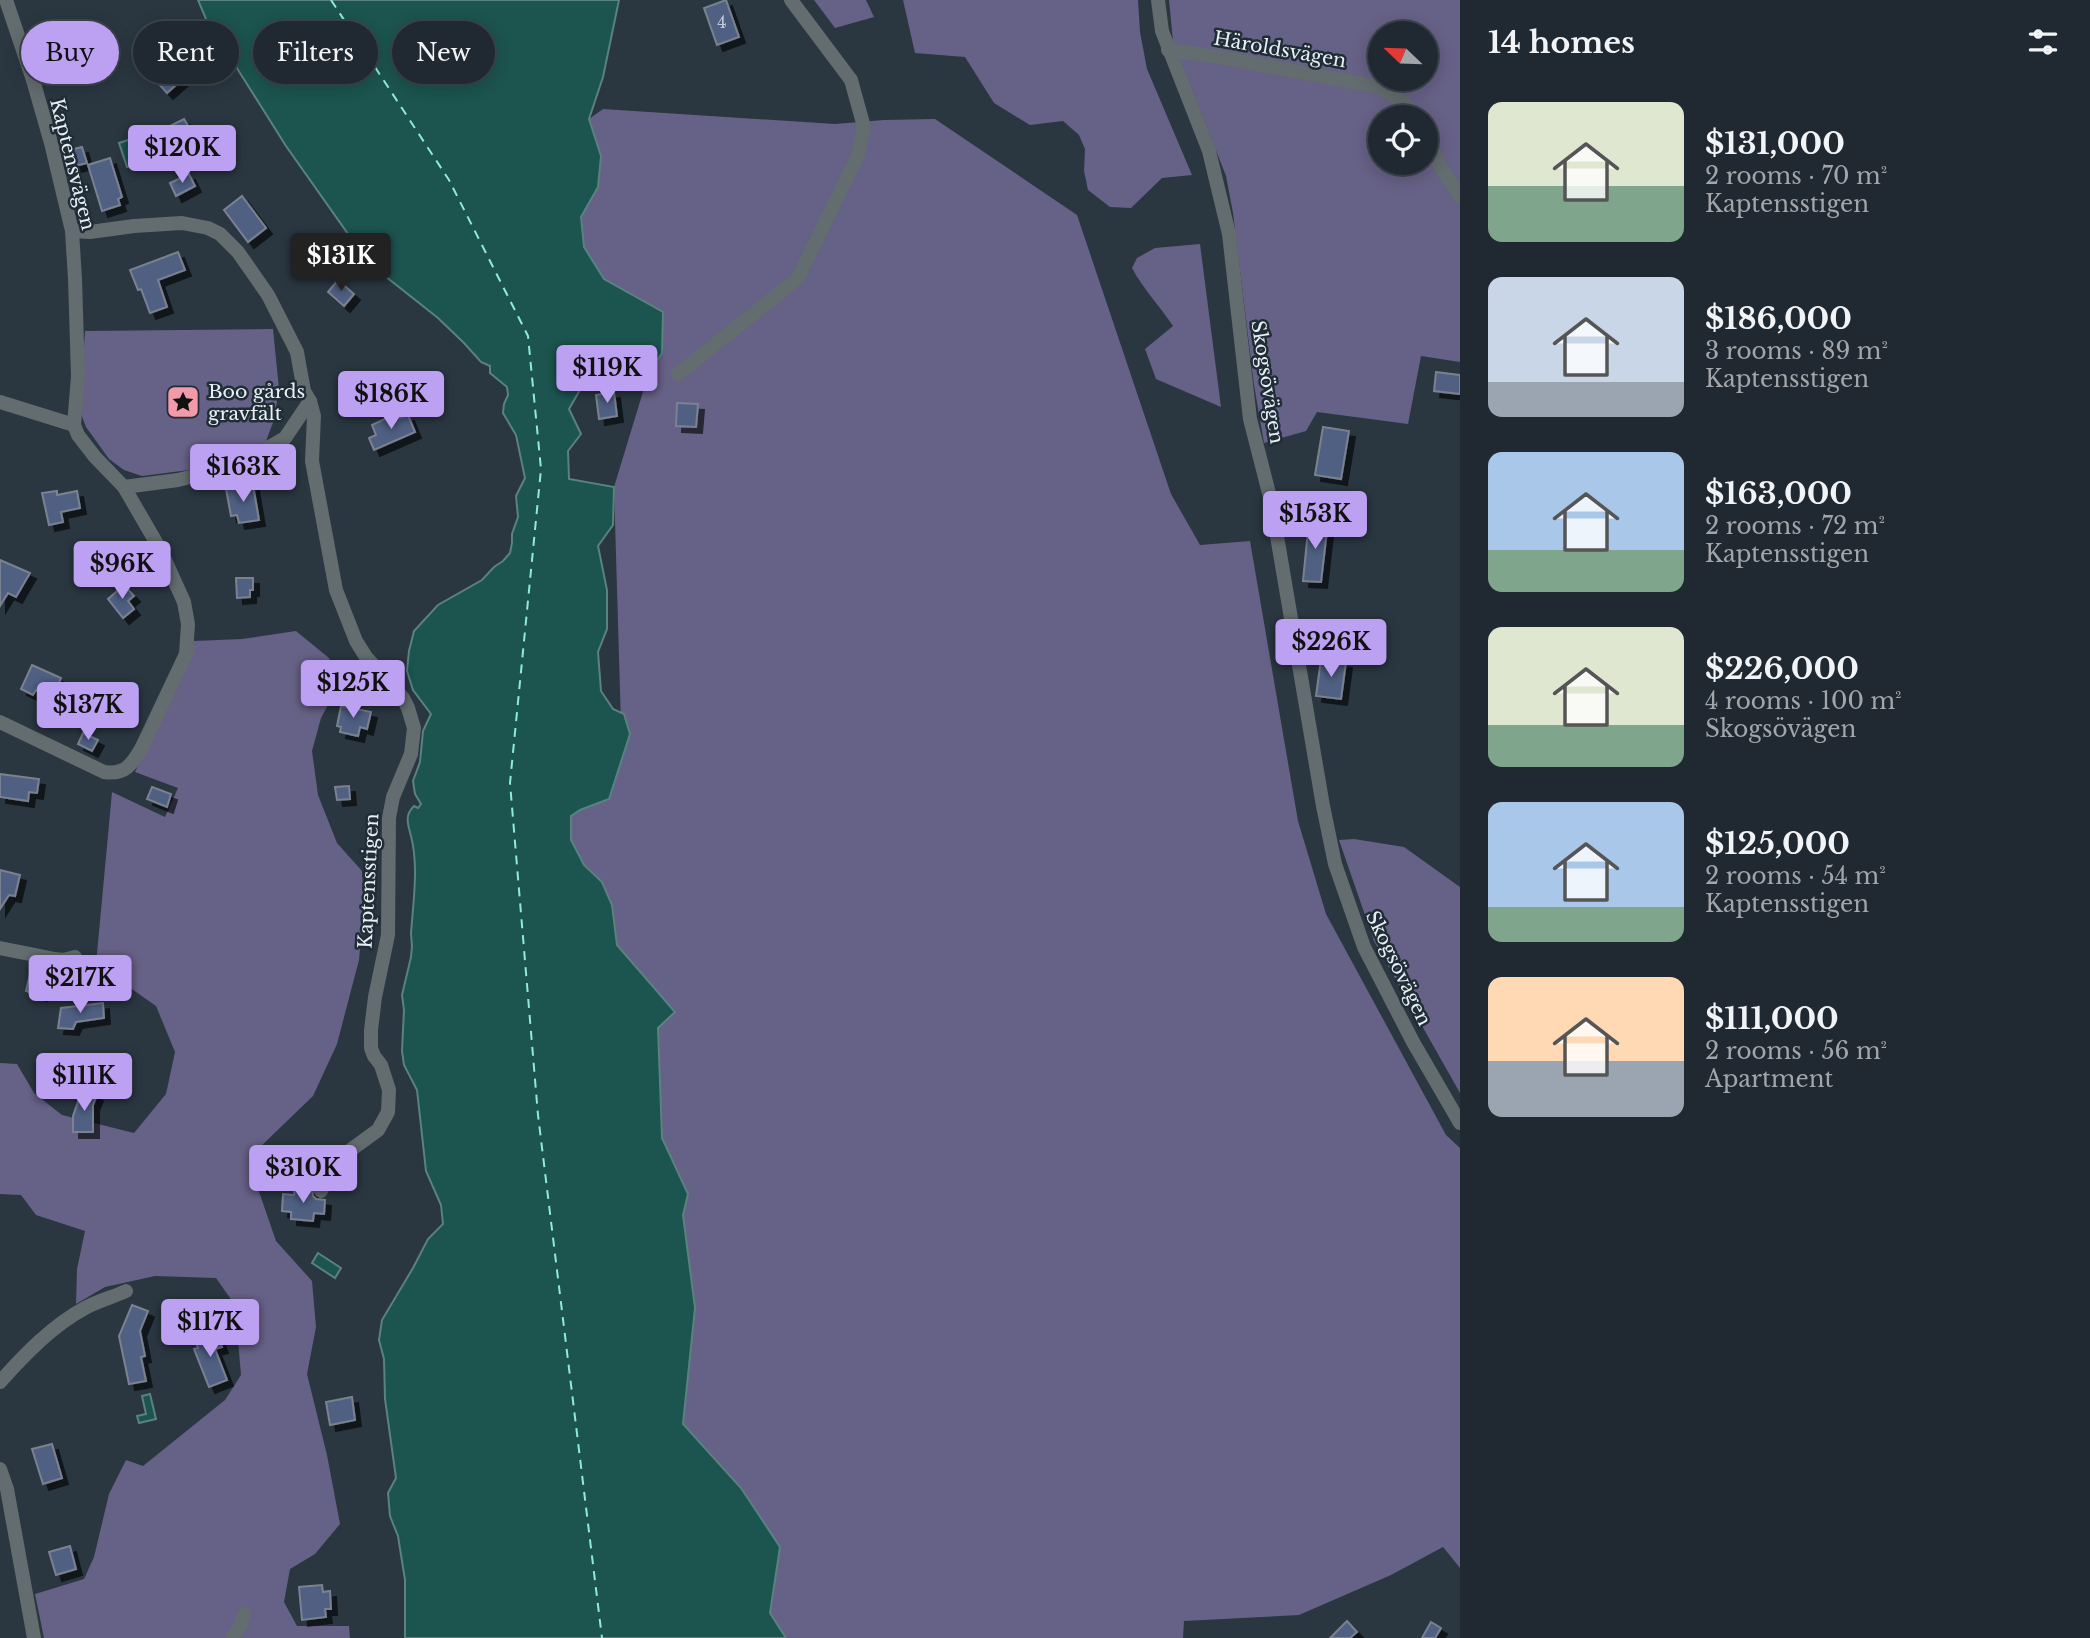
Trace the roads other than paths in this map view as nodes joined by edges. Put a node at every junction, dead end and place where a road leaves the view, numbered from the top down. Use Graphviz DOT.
graph roads {
  1 [pos="6,0"];
  2 [pos="791,0"];
  3 [pos="1158,0"];
  4 [pos="1168,50"];
  5 [pos="1405,105"];
  6 [pos="1438,162"];
  7 [pos="1460,196"];
  8 [pos="72,231"];
  9 [pos="678,374"];
  10 [pos="310,401"];
  11 [pos="0,402"];
  12 [pos="74,425"];
  13 [pos="124,486"];
  14 [pos="0,722"];
  15 [pos="0,948"];
  16 [pos="75,957"];
  17 [pos="1460,1123"];
  18 [pos="321,1191"];
  19 [pos="126,1292"];
  20 [pos="0,1382"];
  21 [pos="0,1469"];
  22 [pos="244,1614"];
  23 [pos="34,1638"];
  24 [pos="232,1638"];
  1 -- 8 [label="street, Kaptensvägen"];
  2 -- 9 [label="street"];
  3 -- 4 [label="street, Skogsövägen"];
  4 -- 5 [label="street, Häroldsvägen"];
  4 -- 17 [label="street, Skogsövägen"];
  6 -- 7 [label="street"];
  8 -- 10 [label="street, Kaptensstigen"];
  8 -- 12 [label="street, Kaptensvägen"];
  10 -- 13 [label="street"];
  10 -- 18 [label="street, Kaptensstigen"];
  11 -- 12 [label="street"];
  12 -- 13 [label="street"];
  13 -- 14 [label="street"];
  15 -- 16 [label="street"];
  19 -- 20 [label="street"];
  21 -- 23 [label="street"];
  22 -- 24 [label="street"];
}
